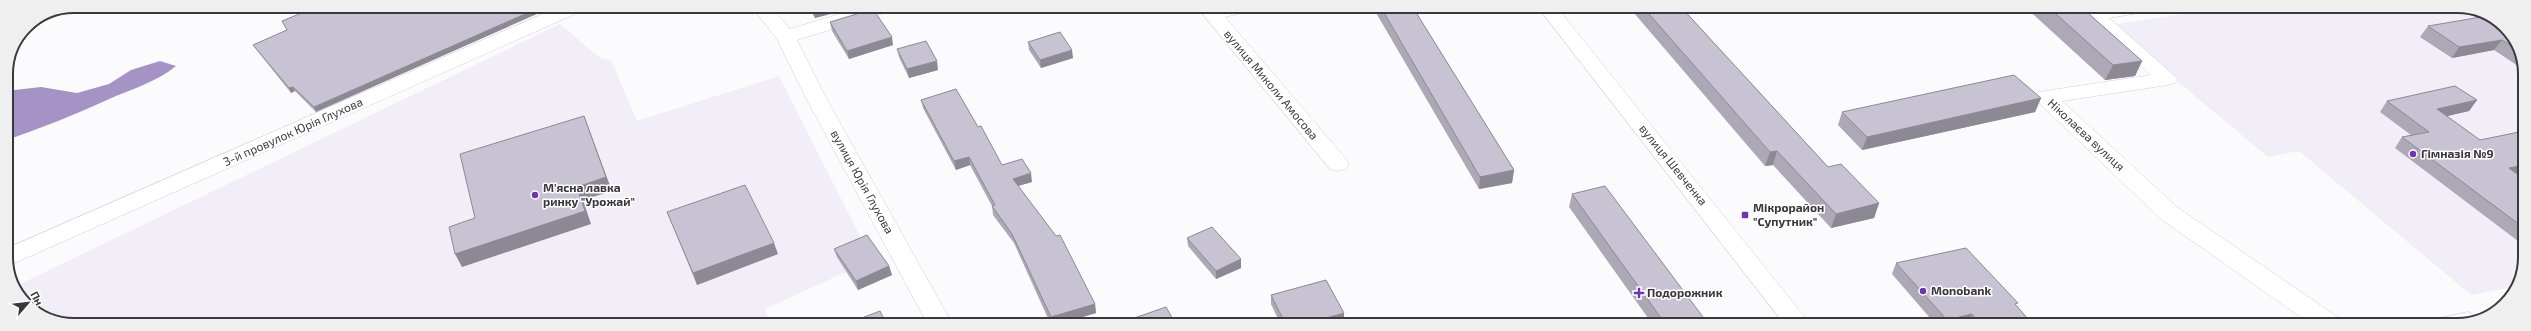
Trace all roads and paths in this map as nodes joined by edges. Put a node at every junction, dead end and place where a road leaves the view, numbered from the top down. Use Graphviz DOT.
graph roads {
  1 [pos="561,13"];
  2 [pos="766,13"];
  3 [pos="864,13"];
  4 [pos="1211,13"];
  5 [pos="1552,13"];
  6 [pos="2105,13"];
  7 [pos="786,37"];
  8 [pos="1338,164"];
  9 [pos="13,256"];
  10 [pos="937,318"];
  11 [pos="1793,318"];
  12 [pos="2320,318"];
  1 -- 9 [label="street, 3-й провулок Юрія Глухова"];
  2 -- 7 [label="street, вулиця Юрія Глухова"];
  3 -- 7 [label="street"];
  4 -- 8 [label="street, вулиця Миколи Амосова"];
  5 -- 11 [label="street, вулиця Шевченка"];
  6 -- 12 [label="street, Ніколаєва вулиця"];
  7 -- 10 [label="street, вулиця Юрія Глухова"];
}
